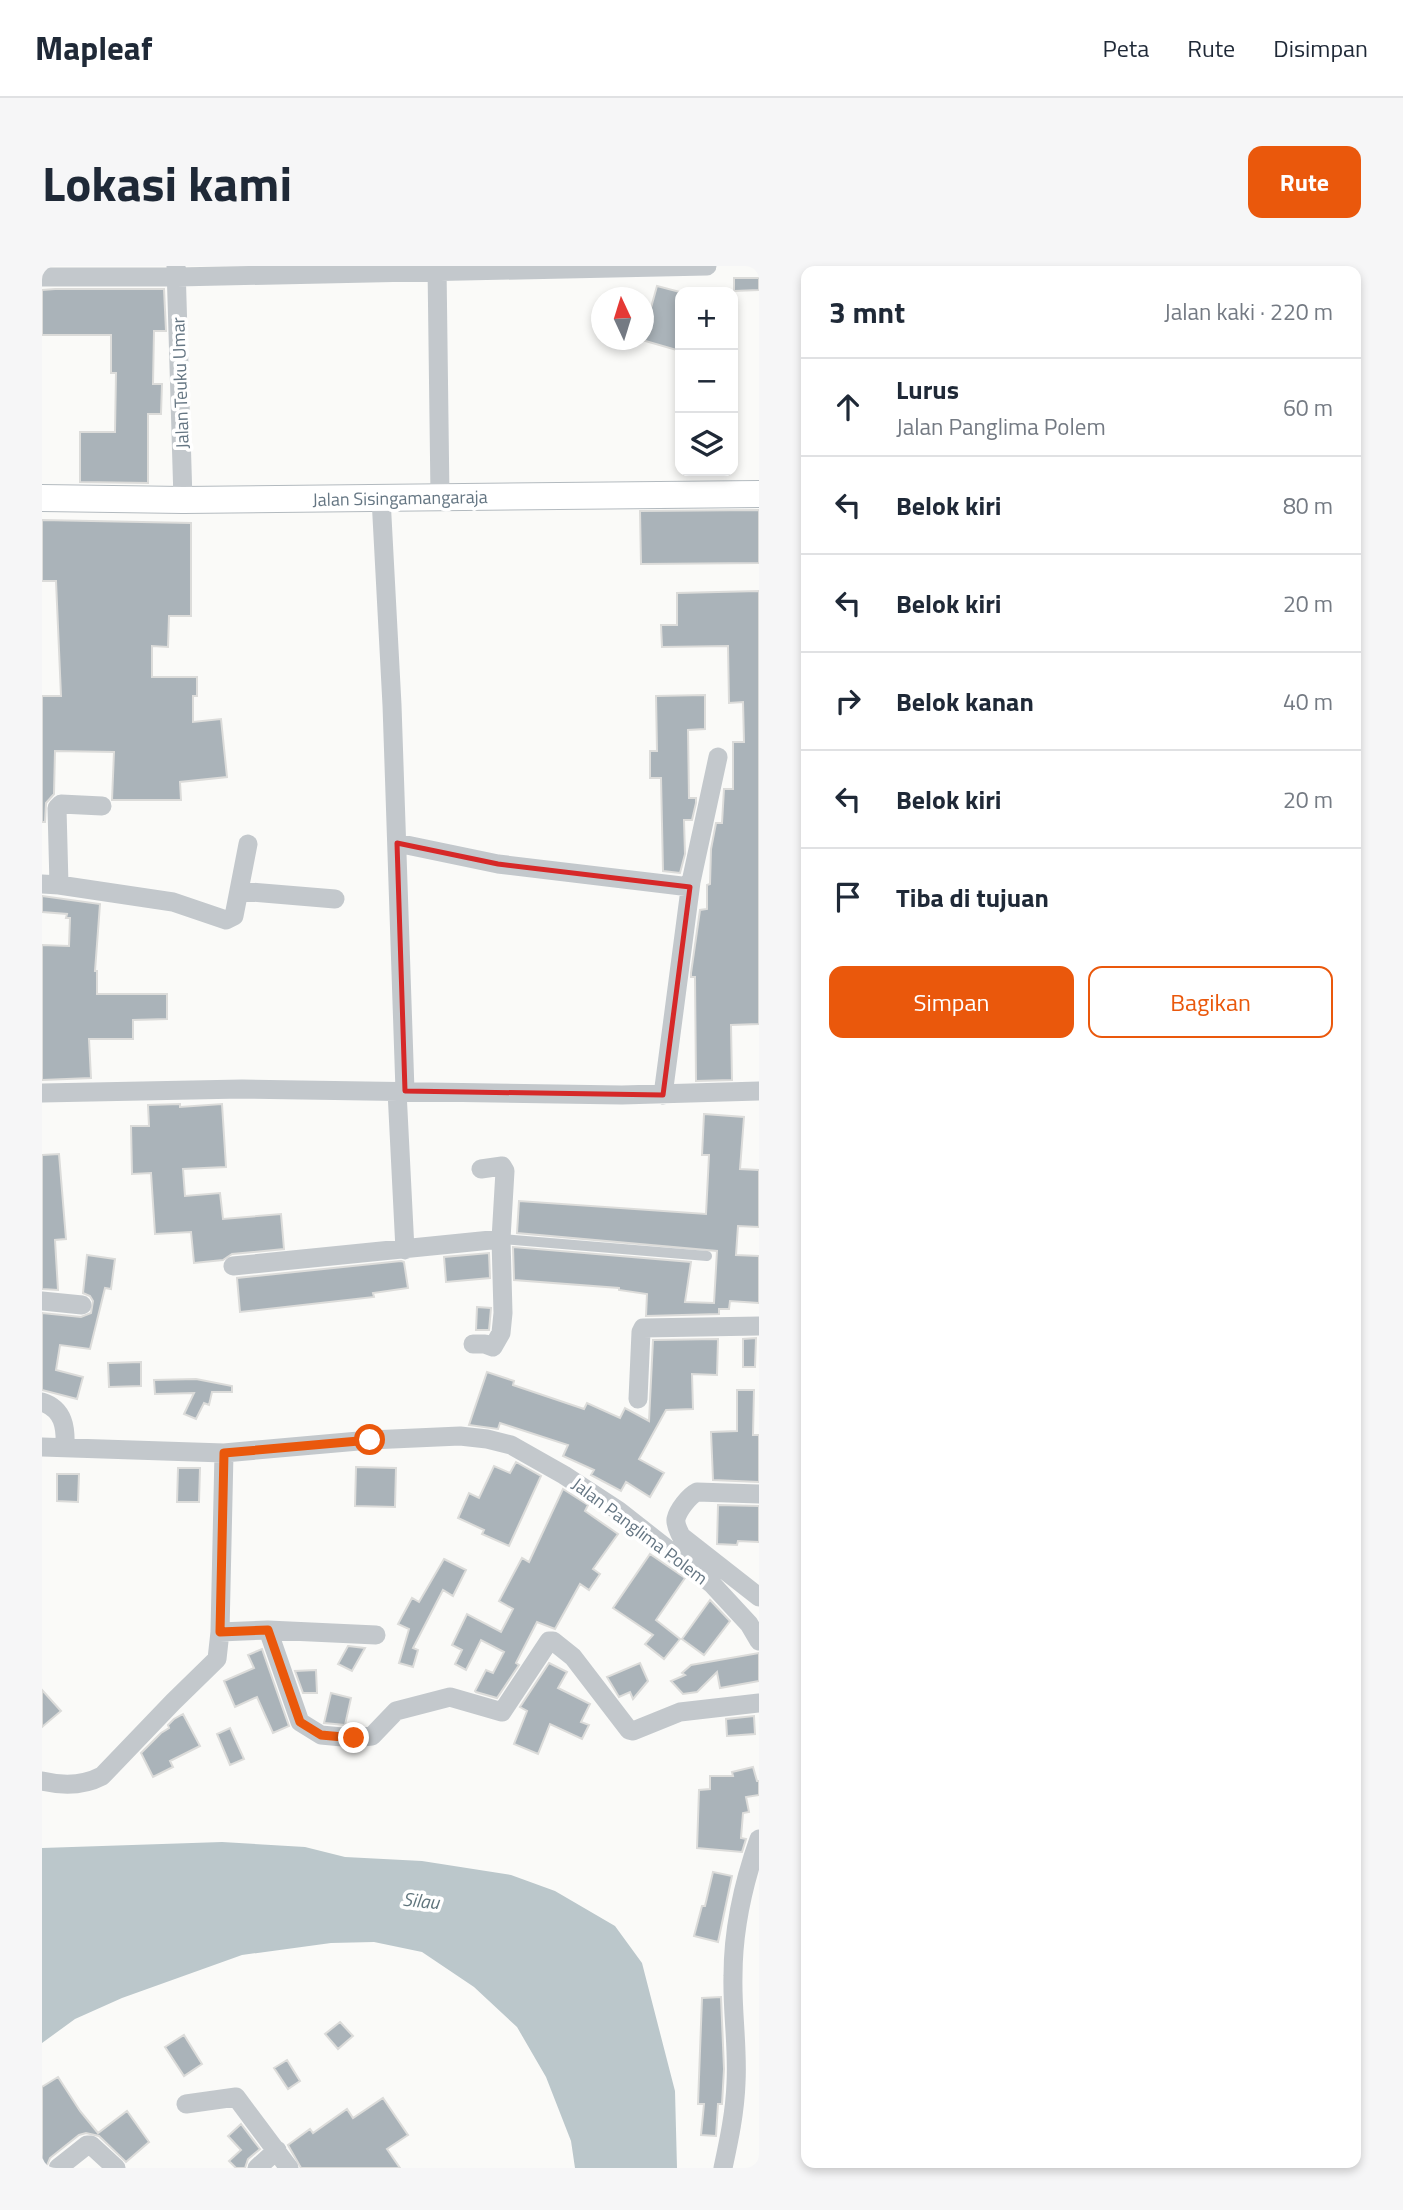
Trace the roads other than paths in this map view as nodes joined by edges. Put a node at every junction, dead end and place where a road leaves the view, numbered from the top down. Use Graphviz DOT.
graph roads {
  1 [pos="707,266"];
  2 [pos="437,269"];
  3 [pos="177,271"];
  4 [pos="42,277"];
  5 [pos="759,494"];
  6 [pos="440,497"];
  7 [pos="42,498"];
  8 [pos="381,498"];
  9 [pos="183,500"];
  10 [pos="718,757"];
  11 [pos="102,806"];
  12 [pos="397,843"];
  13 [pos="247,844"];
  14 [pos="51,885"];
  15 [pos="690,887"];
  16 [pos="239,891"];
  17 [pos="335,899"];
  18 [pos="401,1091"];
  19 [pos="759,1091"];
  20 [pos="42,1093"];
  21 [pos="663,1095"];
  22 [pos="481,1169"];
  23 [pos="501,1239"];
  24 [pos="405,1250"];
  25 [pos="707,1256"];
  26 [pos="233,1266"];
  27 [pos="42,1301"];
  28 [pos="82,1305"];
  29 [pos="759,1326"];
  30 [pos="473,1344"];
  31 [pos="638,1399"];
  32 [pos="42,1402"];
  33 [pos="42,1447"];
  34 [pos="65,1448"];
  35 [pos="224,1453"];
  36 [pos="759,1494"];
  37 [pos="759,1597"];
  38 [pos="756,1629"];
  39 [pos="268,1630"];
  40 [pos="220,1632"];
  41 [pos="376,1635"];
  42 [pos="759,1703"];
  43 [pos="42,1782"];
  44 [pos="759,1839"];
  45 [pos="750,1891"];
  46 [pos="186,2104"];
  47 [pos="277,2150"];
  48 [pos="58,2168"];
  49 [pos="116,2168"];
  50 [pos="257,2168"];
  51 [pos="289,2168"];
  52 [pos="723,2168"];
  1 -- 2 [label="street"];
  2 -- 3 [label="street"];
  2 -- 6 [label="street"];
  3 -- 4 [label="street"];
  3 -- 9 [label="street, Jalan Teuku Umar"];
  5 -- 6 [label="street, Jalan Sisingamangaraja"];
  6 -- 8 [label="street, Jalan Sisingamangaraja"];
  7 -- 9 [label="street, Jalan Sisingamangaraja"];
  8 -- 9 [label="street, Jalan Sisingamangaraja"];
  8 -- 12 [label="street"];
  10 -- 15 [label="street"];
  11 -- 14 [label="street"];
  12 -- 15 [label="street"];
  12 -- 18 [label="street"];
  13 -- 16 [label="street"];
  14 -- 16 [label="street"];
  15 -- 21 [label="street"];
  16 -- 17 [label="street"];
  18 -- 20 [label="street"];
  18 -- 21 [label="street"];
  18 -- 24 [label="street"];
  19 -- 21 [label="street"];
  22 -- 23 [label="street"];
  23 -- 24 [label="street"];
  23 -- 25 [label="lane"];
  23 -- 30 [label="street"];
  24 -- 26 [label="street"];
  27 -- 28 [label="street"];
  29 -- 31 [label="street"];
  32 -- 34 [label="street"];
  33 -- 34 [label="street, Jalan Panglima Polem"];
  34 -- 35 [label="street, Jalan Panglima Polem"];
  35 -- 38 [label="street, Jalan Panglima Polem"];
  35 -- 40 [label="street"];
  36 -- 37 [label="street"];
  39 -- 40 [label="street"];
  39 -- 41 [label="street"];
  39 -- 42 [label="street"];
  40 -- 43 [label="street"];
  44 -- 45 [label="street"];
  45 -- 52 [label="street"];
  46 -- 47 [label="street"];
  47 -- 50 [label="street"];
  47 -- 51 [label="street"];
  48 -- 49 [label="street"];
}
